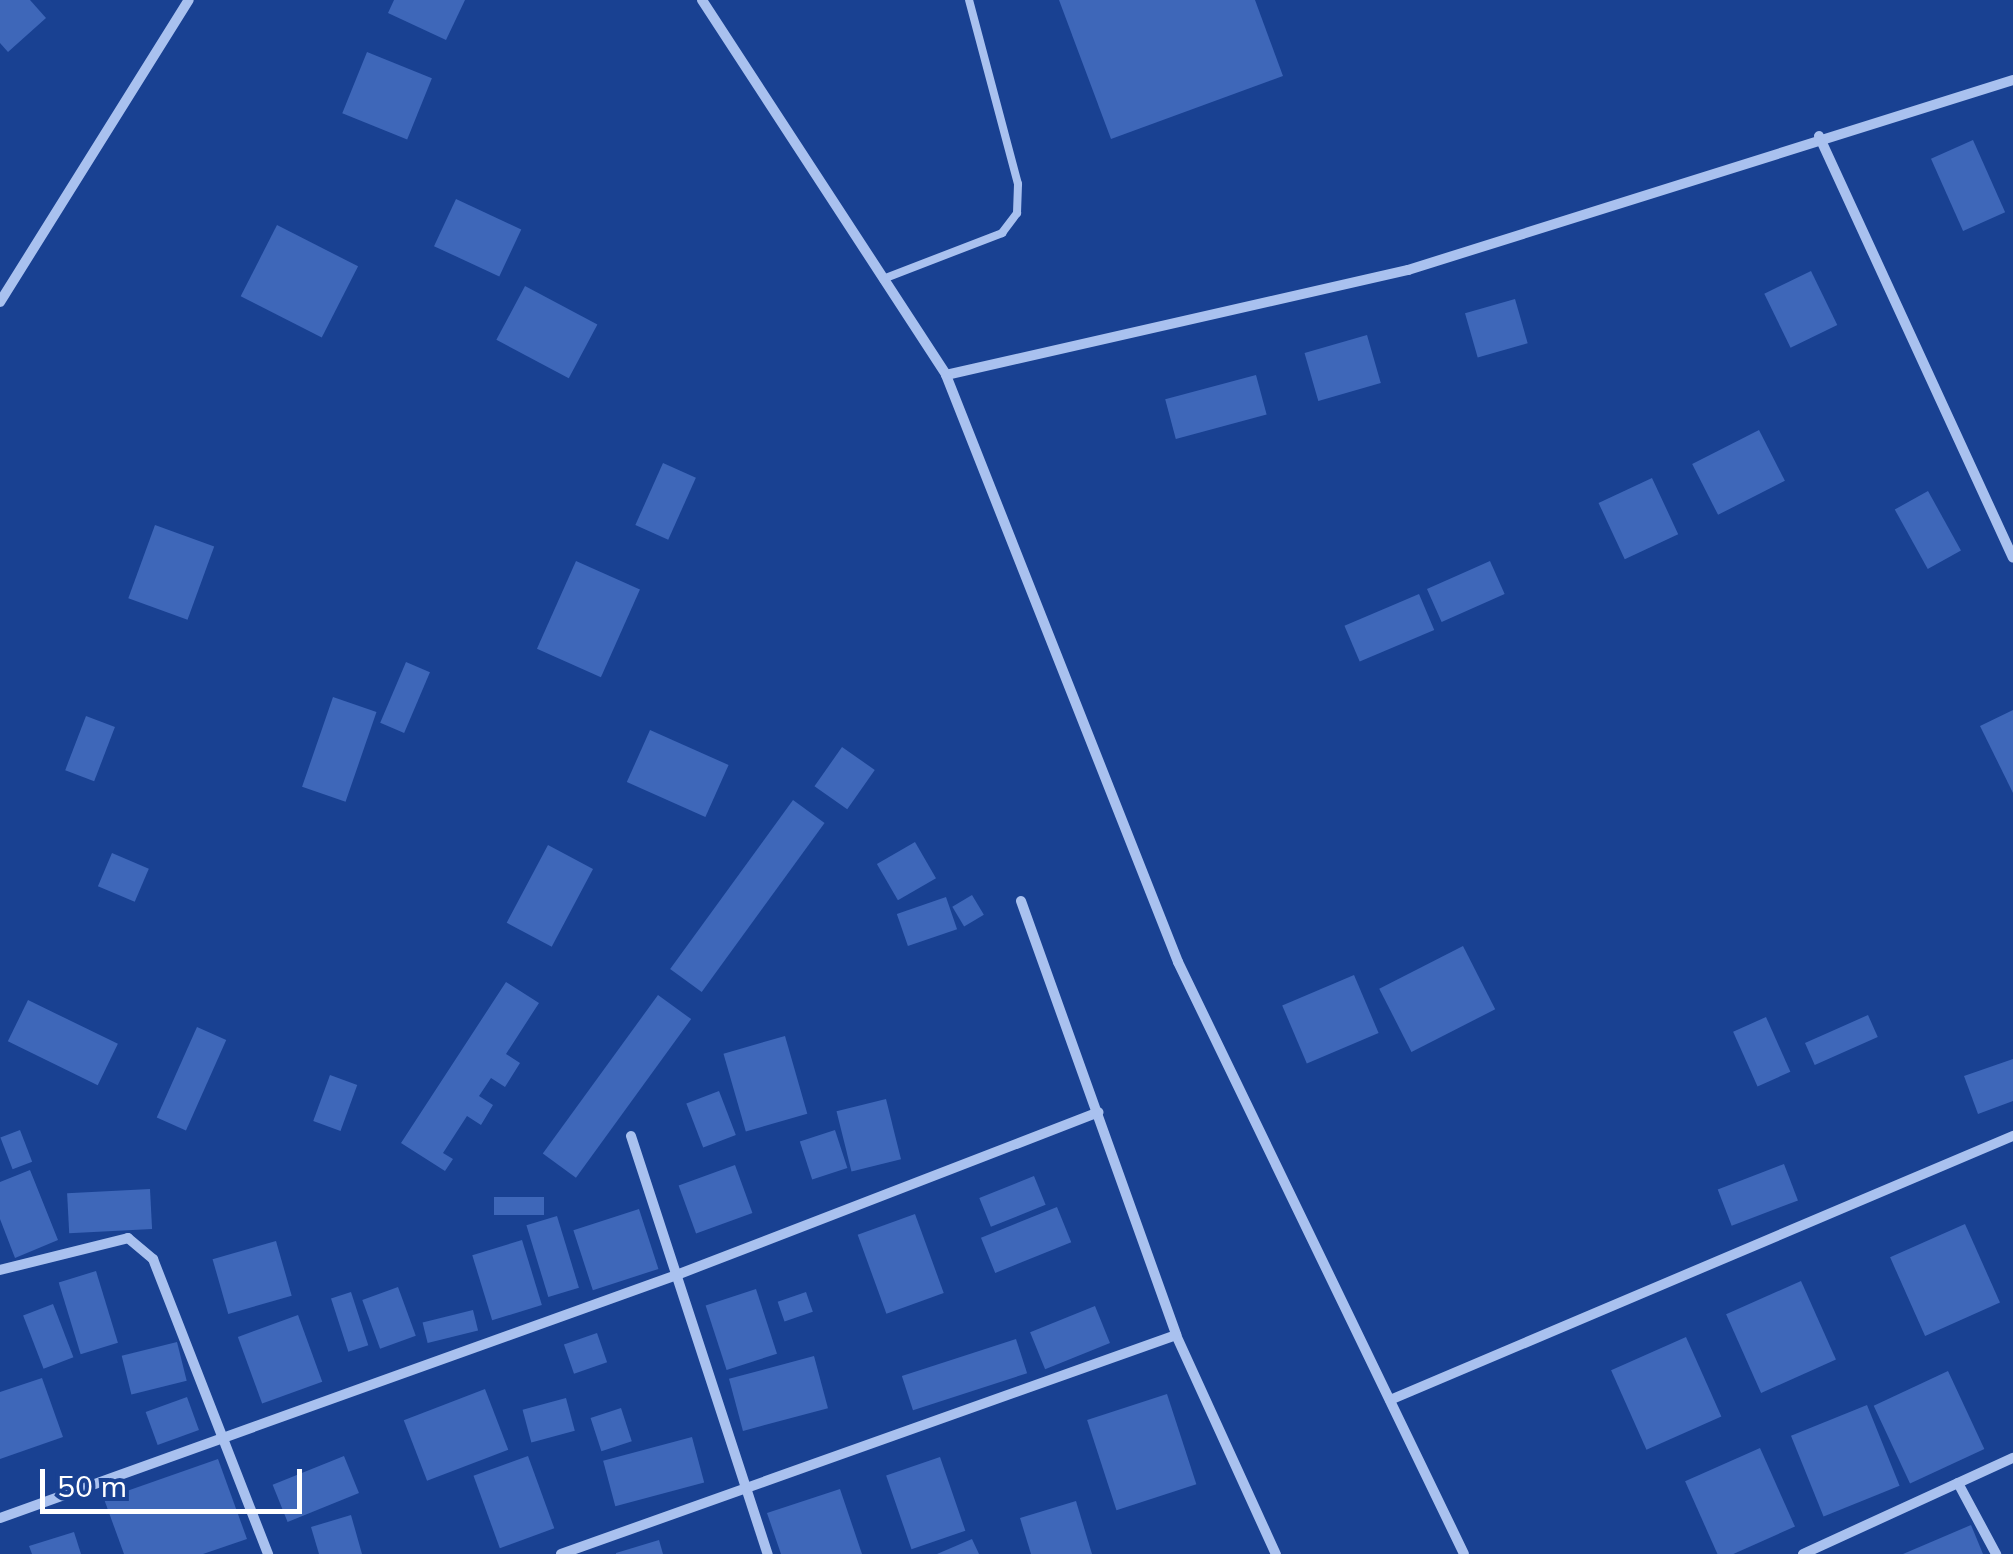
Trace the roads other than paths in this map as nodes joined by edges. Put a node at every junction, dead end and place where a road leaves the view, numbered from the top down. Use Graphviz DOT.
graph roads {
  1 [pos="189,0"];
  2 [pos="702,0"];
  3 [pos="970,0"];
  4 [pos="2013,80"];
  5 [pos="1819,136"];
  6 [pos="884,279"];
  7 [pos="0,302"];
  8 [pos="946,374"];
  9 [pos="2013,558"];
  10 [pos="1021,901"];
  11 [pos="1098,1112"];
  12 [pos="630,1136"];
  13 [pos="2013,1136"];
  14 [pos="0,1270"];
  15 [pos="674,1276"];
  16 [pos="1176,1335"];
  17 [pos="1390,1400"];
  18 [pos="220,1434"];
  19 [pos="2013,1458"];
  20 [pos="1958,1483"];
  21 [pos="744,1489"];
  22 [pos="0,1518"];
  23 [pos="1275,1552"];
  24 [pos="268,1554"];
  25 [pos="561,1554"];
  26 [pos="768,1554"];
  27 [pos="1260,1554"];
  28 [pos="1464,1554"];
  29 [pos="1804,1554"];
  30 [pos="1996,1554"];
  1 -- 7 [label="street"];
  2 -- 6 [label="street"];
  3 -- 6 [label="lane"];
  4 -- 5 [label="street"];
  5 -- 8 [label="street"];
  5 -- 9 [label="street"];
  6 -- 8 [label="street"];
  8 -- 17 [label="street"];
  10 -- 11 [label="street"];
  11 -- 15 [label="street"];
  11 -- 16 [label="street"];
  12 -- 15 [label="street"];
  13 -- 17 [label="street"];
  14 -- 18 [label="street"];
  15 -- 18 [label="street"];
  15 -- 21 [label="street"];
  16 -- 21 [label="street"];
  16 -- 23 [label="street"];
  17 -- 28 [label="street"];
  18 -- 22 [label="street"];
  18 -- 24 [label="street"];
  19 -- 20 [label="street"];
  20 -- 29 [label="street"];
  20 -- 30 [label="street"];
  21 -- 25 [label="street"];
  21 -- 26 [label="street"];
  23 -- 27 [label="street"];
}
